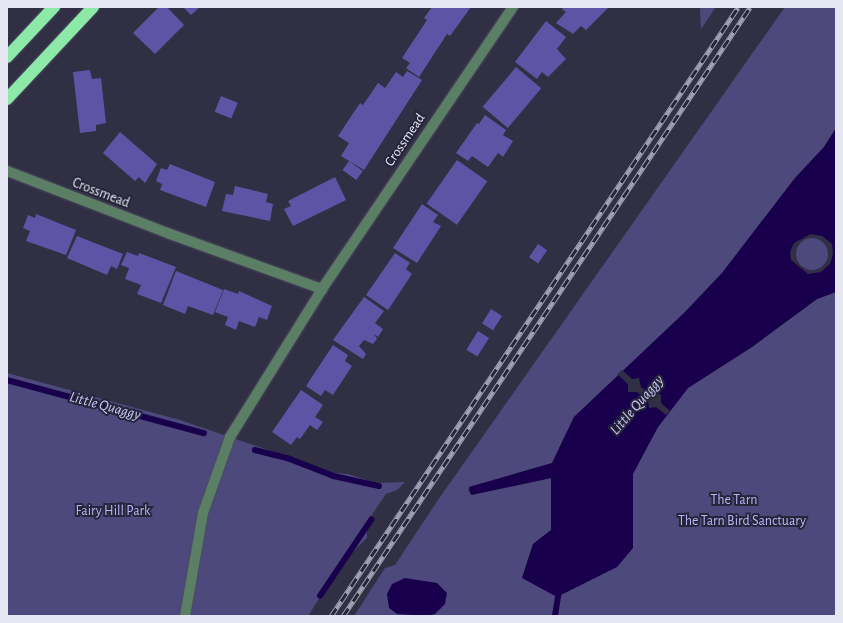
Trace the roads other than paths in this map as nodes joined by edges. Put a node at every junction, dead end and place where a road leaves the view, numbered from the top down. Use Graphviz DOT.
graph roads {
  1 [pos="54,7"];
  2 [pos="93,7"];
  3 [pos="513,7"];
  4 [pos="7,56"];
  5 [pos="7,99"];
  6 [pos="7,171"];
  7 [pos="322,289"];
  8 [pos="185,616"];
  1 -- 4 [label="highway"];
  2 -- 5 [label="highway"];
  3 -- 7 [label="street, Crossmead"];
  6 -- 7 [label="street, Crossmead"];
  7 -- 8 [label="street, Crossmead"];
}
